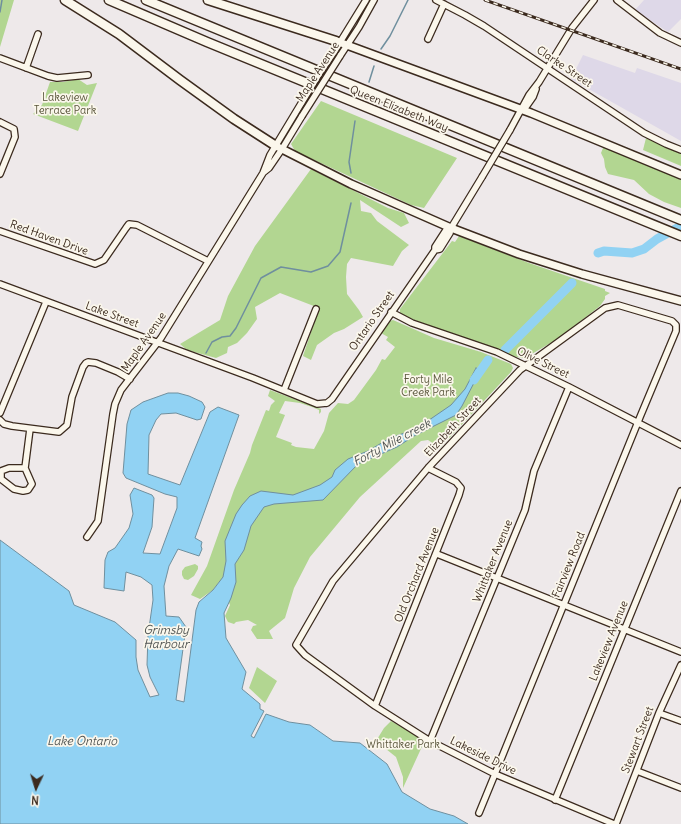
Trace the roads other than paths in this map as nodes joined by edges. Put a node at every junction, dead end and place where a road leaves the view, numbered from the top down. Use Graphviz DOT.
graph roads {
  1 [pos="65,0"];
  2 [pos="109,0"];
  3 [pos="146,0"];
  4 [pos="208,0"];
  5 [pos="366,0"];
  6 [pos="374,0"];
  7 [pos="436,0"];
  8 [pos="594,0"];
  9 [pos="617,0"];
  10 [pos="444,4"];
  11 [pos="38,34"];
  12 [pos="428,39"];
  13 [pos="342,43"];
  14 [pos="681,43"];
  15 [pos="0,58"];
  16 [pos="26,68"];
  17 [pos="547,68"];
  18 [pos="88,74"];
  19 [pos="522,110"];
  20 [pos="0,122"];
  21 [pos="279,147"];
  22 [pos="681,150"];
  23 [pos="0,174"];
  24 [pos="681,175"];
  25 [pos="680,219"];
  26 [pos="451,228"];
  27 [pos="0,231"];
  28 [pos="681,236"];
  29 [pos="208,261"];
  30 [pos="0,284"];
  31 [pos="681,301"];
  32 [pos="46,302"];
  33 [pos="316,309"];
  34 [pos="391,312"];
  35 [pos="676,325"];
  36 [pos="158,342"];
  37 [pos="525,365"];
  38 [pos="130,379"];
  39 [pos="569,387"];
  40 [pos="284,390"];
  41 [pos="327,403"];
  42 [pos="0,413"];
  43 [pos="0,420"];
  44 [pos="638,422"];
  45 [pos="30,429"];
  46 [pos="681,445"];
  47 [pos="25,468"];
  48 [pos="428,468"];
  49 [pos="681,491"];
  50 [pos="87,538"];
  51 [pos="436,554"];
  52 [pos="498,578"];
  53 [pos="564,605"];
  54 [pos="625,629"];
  55 [pos="296,645"];
  56 [pos="681,652"];
  57 [pos="681,665"];
  58 [pos="375,706"];
  59 [pos="659,713"];
  60 [pos="681,721"];
  61 [pos="430,741"];
  62 [pos="636,771"];
  63 [pos="495,774"];
  64 [pos="681,788"];
  65 [pos="555,800"];
  66 [pos="479,813"];
  67 [pos="615,824"];
  1 -- 21 [label="highway"];
  2 -- 28 [label="highway, Queen Elizabeth Way"];
  3 -- 25 [label="highway, Queen Elizabeth Way"];
  4 -- 13 [label="highway"];
  5 -- 13 [label="street, Maple Avenue"];
  6 -- 13 [label="street, Maple Avenue"];
  7 -- 10 [label="street, Clarke Street"];
  8 -- 17 [label="street, Ontario Street"];
  9 -- 14 [label="street"];
  10 -- 12 [label="street"];
  10 -- 17 [label="street, Clarke Street"];
  11 -- 16 [label="street"];
  13 -- 19 [label="main road"];
  13 -- 21 [label="street, Maple Avenue, bridge"];
  13 -- 21 [label="street, Maple Avenue, bridge"];
  15 -- 16 [label="street"];
  16 -- 18 [label="street"];
  17 -- 19 [label="street, Ontario Street"];
  17 -- 22 [label="street, Clarke Street"];
  19 -- 24 [label="main road"];
  19 -- 26 [label="street, Ontario Street, bridge"];
  20 -- 23 [label="street"];
  21 -- 26 [label="main road"];
  21 -- 29 [label="street, Maple Avenue"];
  26 -- 31 [label="main road"];
  26 -- 34 [label="street, Ontario Street"];
  27 -- 29 [label="street, Red Haven Drive"];
  29 -- 36 [label="street, Maple Avenue"];
  30 -- 32 [label="street, Lake Street"];
  32 -- 36 [label="street, Lake Street"];
  32 -- 42 [label="street"];
  33 -- 40 [label="street"];
  34 -- 37 [label="street, Olive Street"];
  34 -- 41 [label="street, Ontario Street"];
  35 -- 37 [label="street, Elizabeth Street"];
  35 -- 44 [label="street, Fairview Road"];
  36 -- 38 [label="street, Maple Avenue"];
  36 -- 40 [label="street, Lake Street"];
  37 -- 39 [label="street, Olive Street"];
  37 -- 48 [label="street, Elizabeth Street"];
  38 -- 45 [label="street"];
  38 -- 50 [label="street, Maple Avenue"];
  39 -- 44 [label="street, Olive Street"];
  39 -- 52 [label="street, Whittaker Avenue"];
  40 -- 41 [label="street, Lake Street"];
  43 -- 45 [label="street"];
  44 -- 46 [label="street, Olive Street"];
  44 -- 53 [label="street, Fairview Road"];
  45 -- 47 [label="street"];
  47 -- 47 [label="street"];
  48 -- 51 [label="street, Old Orchard Avenue"];
  48 -- 55 [label="street, Elizabeth Street"];
  49 -- 54 [label="street, Lakeview Avenue"];
  51 -- 52 [label="street"];
  51 -- 58 [label="street, Old Orchard Avenue"];
  52 -- 53 [label="street"];
  52 -- 61 [label="street, Whittaker Avenue"];
  53 -- 54 [label="street"];
  53 -- 63 [label="street, Fairview Road"];
  54 -- 56 [label="street"];
  54 -- 65 [label="street, Lakeview Avenue"];
  55 -- 58 [label="street, Lakeside Drive"];
  57 -- 59 [label="street, Stewart Street"];
  58 -- 61 [label="street, Lakeside Drive"];
  59 -- 60 [label="street"];
  59 -- 62 [label="street, Stewart Street"];
  61 -- 63 [label="street, Lakeside Drive"];
  62 -- 64 [label="street"];
  62 -- 67 [label="street, Stewart Street"];
  63 -- 65 [label="street, Lakeside Drive"];
  63 -- 66 [label="street, Fairview Road"];
  65 -- 67 [label="street, Lakeside Drive"];
}
